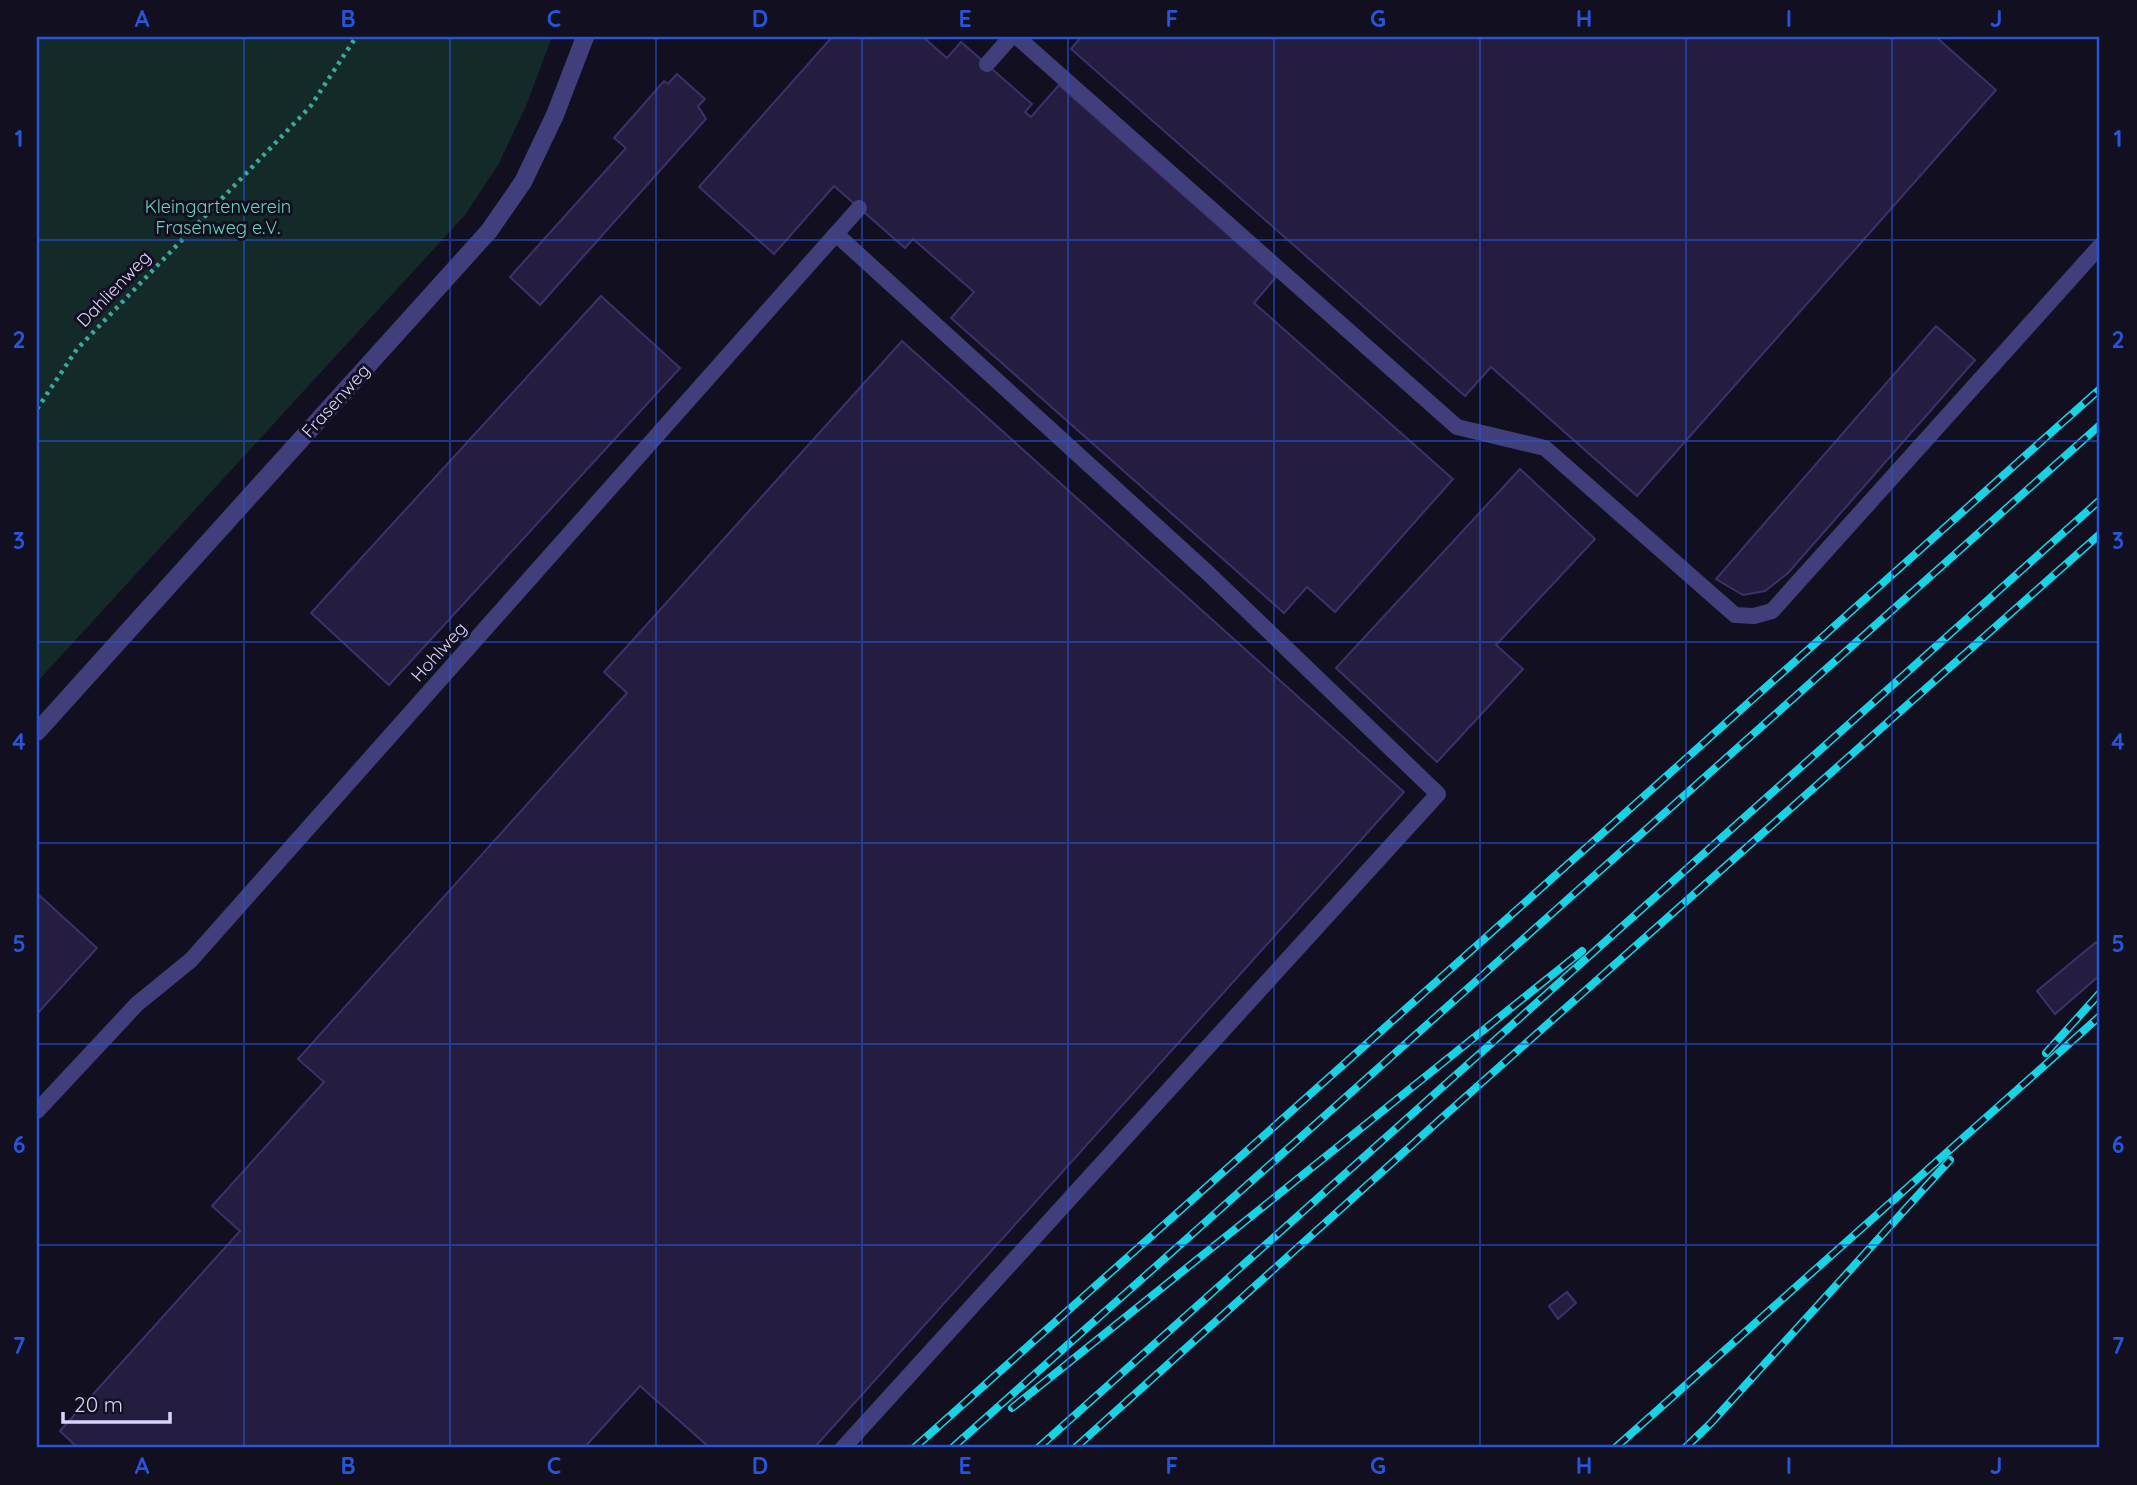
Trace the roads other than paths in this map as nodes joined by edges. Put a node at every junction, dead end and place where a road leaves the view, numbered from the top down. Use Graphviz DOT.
graph roads {
  1 [pos="585,37"];
  2 [pos="1011,37"];
  3 [pos="1017,37"];
  4 [pos="987,64"];
  5 [pos="859,208"];
  6 [pos="836,234"];
  7 [pos="2100,246"];
  8 [pos="37,732"];
  9 [pos="37,1111"];
  10 [pos="842,1448"];
  1 -- 8 [label="street, Frasenweg"];
  2 -- 4 [label="lane"];
  3 -- 7 [label="lane"];
  5 -- 6 [label="lane, Hohlweg"];
  6 -- 9 [label="lane, Hohlweg"];
  6 -- 10 [label="lane"];
}
